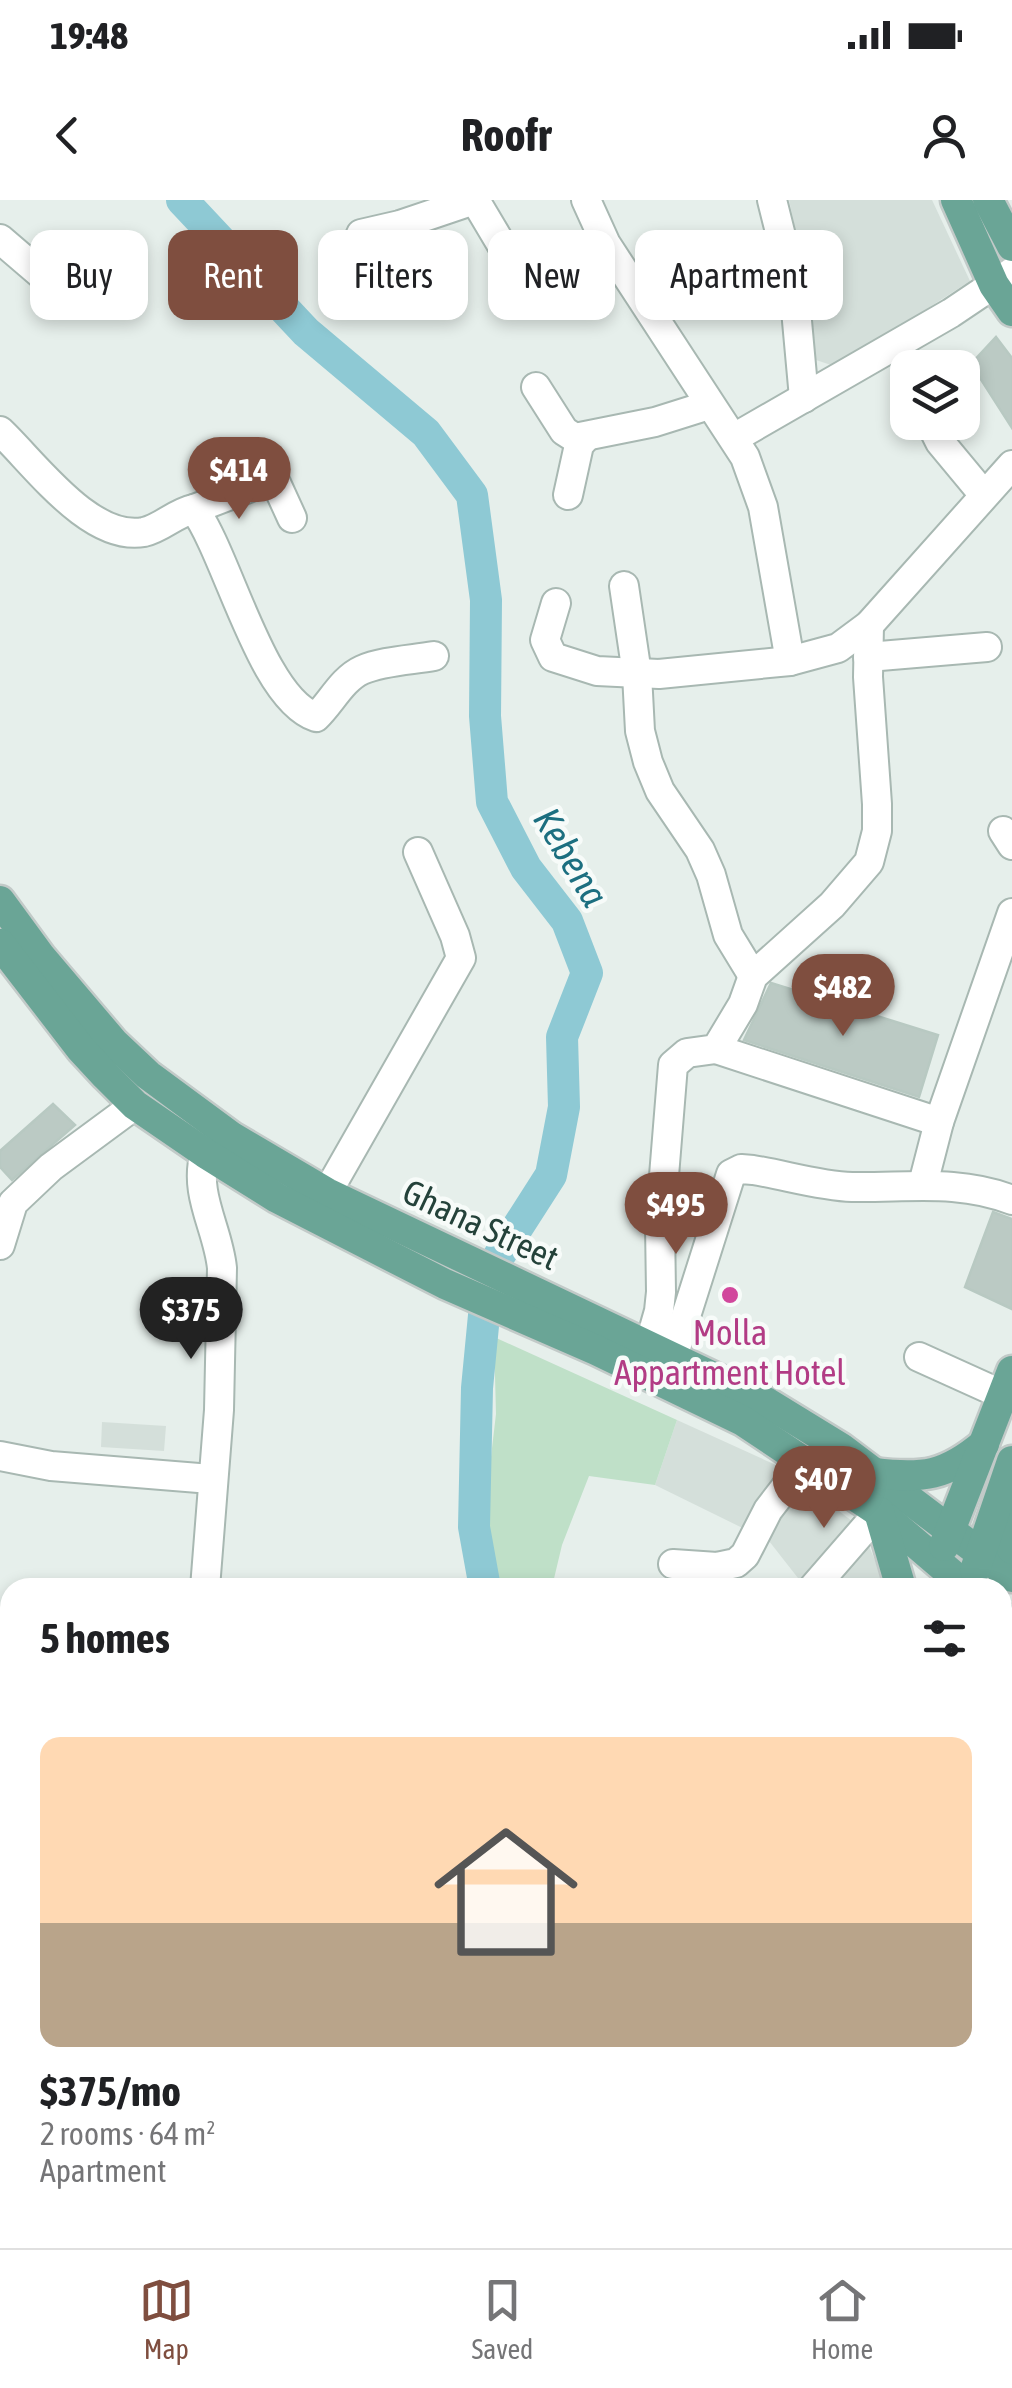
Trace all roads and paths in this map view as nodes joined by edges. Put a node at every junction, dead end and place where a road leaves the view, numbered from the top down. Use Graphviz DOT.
graph roads {
  1 [pos="474,200"];
  2 [pos="586,200"];
  3 [pos="772,200"];
  4 [pos="956,200"];
  5 [pos="988,200"];
  6 [pos="436,206"];
  7 [pos="372,230"];
  8 [pos="492,230"];
  9 [pos="0,239"];
  10 [pos="1012,246"];
  11 [pos="30,265"];
  12 [pos="1003,278"];
  13 [pos="1012,311"];
  14 [pos="911,350"];
  15 [pos="890,361"];
  16 [pos="536,387"];
  17 [pos="804,398"];
  18 [pos="709,404"];
  19 [pos="0,430"];
  20 [pos="586,437"];
  21 [pos="734,438"];
  22 [pos="939,440"];
  23 [pos="1012,465"];
  24 [pos="568,495"];
  25 [pos="984,495"];
  26 [pos="194,509"];
  27 [pos="292,518"];
  28 [pos="624,586"];
  29 [pos="556,604"];
  30 [pos="869,625"];
  31 [pos="986,647"];
  32 [pos="434,656"];
  33 [pos="868,656"];
  34 [pos="790,661"];
  35 [pos="636,674"];
  36 [pos="418,852"];
  37 [pos="0,901"];
  38 [pos="1012,913"];
  39 [pos="0,944"];
  40 [pos="753,976"];
  41 [pos="716,1049"];
  42 [pos="135,1105"];
  43 [pos="939,1122"];
  44 [pos="205,1154"];
  45 [pos="922,1184"];
  46 [pos="327,1193"];
  47 [pos="1012,1200"];
  48 [pos="387,1237"];
  49 [pos="0,1246"];
  50 [pos="547,1312"];
  51 [pos="661,1351"];
  52 [pos="919,1357"];
  53 [pos="1008,1383"];
  54 [pos="984,1444"];
  55 [pos="0,1456"];
  56 [pos="805,1462"];
  57 [pos="1009,1469"];
  58 [pos="874,1472"];
  59 [pos="212,1479"];
  60 [pos="879,1512"];
  61 [pos="950,1531"];
  62 [pos="1012,1549"];
  63 [pos="980,1553"];
  64 [pos="673,1564"];
  65 [pos="936,1576"];
  66 [pos="206,1578"];
  67 [pos="821,1578"];
  68 [pos="898,1578"];
  69 [pos="973,1578"];
  70 [pos="1012,1578"];
  1 -- 6 [label="street"];
  1 -- 8 [label="street"];
  2 -- 18 [label="street"];
  3 -- 17 [label="street"];
  4 -- 12 [label="main road"];
  5 -- 10 [label="main road"];
  6 -- 7 [label="street"];
  9 -- 11 [label="street"];
  12 -- 13 [label="main road"];
  12 -- 14 [label="street"];
  15 -- 17 [label="street"];
  16 -- 20 [label="street"];
  17 -- 21 [label="street"];
  18 -- 20 [label="street"];
  18 -- 21 [label="street"];
  19 -- 26 [label="street"];
  20 -- 24 [label="street"];
  21 -- 34 [label="street"];
  22 -- 25 [label="street"];
  23 -- 25 [label="street"];
  25 -- 30 [label="street"];
  26 -- 27 [label="street"];
  26 -- 32 [label="street"];
  28 -- 35 [label="street"];
  29 -- 35 [label="street"];
  30 -- 33 [label="street"];
  30 -- 34 [label="street"];
  31 -- 33 [label="street"];
  33 -- 40 [label="street"];
  34 -- 35 [label="street"];
  35 -- 40 [label="street"];
  36 -- 46 [label="street"];
  37 -- 46 [label="main road, Ghana Street"];
  38 -- 43 [label="street"];
  39 -- 42 [label="main road, Ghana Street"];
  40 -- 41 [label="street"];
  41 -- 43 [label="street"];
  41 -- 51 [label="street"];
  42 -- 44 [label="main road, Ghana Street"];
  42 -- 49 [label="street"];
  43 -- 45 [label="street"];
  44 -- 48 [label="main road, Ghana Street"];
  44 -- 59 [label="street"];
  45 -- 47 [label="street"];
  45 -- 51 [label="street"];
  46 -- 48 [label="main road, Ghana Street"];
  48 -- 50 [label="main road, Ghana Street"];
  48 -- 50 [label="main road, Ghana Street"];
  50 -- 51 [label="main road, Ghana Street"];
  50 -- 56 [label="main road, Ghana Street"];
  51 -- 58 [label="main road, Ghana Street"];
  52 -- 53 [label="street"];
  53 -- 54 [label="main road"];
  54 -- 58 [label="main road"];
  54 -- 61 [label="main road"];
  55 -- 59 [label="street"];
  56 -- 60 [label="main road, Ghana Street"];
  56 -- 64 [label="street"];
  57 -- 62 [label="main road"];
  57 -- 63 [label="main road"];
  58 -- 61 [label="main road, Ghana Street"];
  59 -- 66 [label="street"];
  60 -- 65 [label="main road, Ghana Street"];
  60 -- 67 [label="street"];
  60 -- 68 [label="main road"];
  61 -- 63 [label="main road, Ghana Street"];
  61 -- 65 [label="main road"];
  63 -- 69 [label="main road"];
  63 -- 70 [label="main road, Ghana Street"];
}
